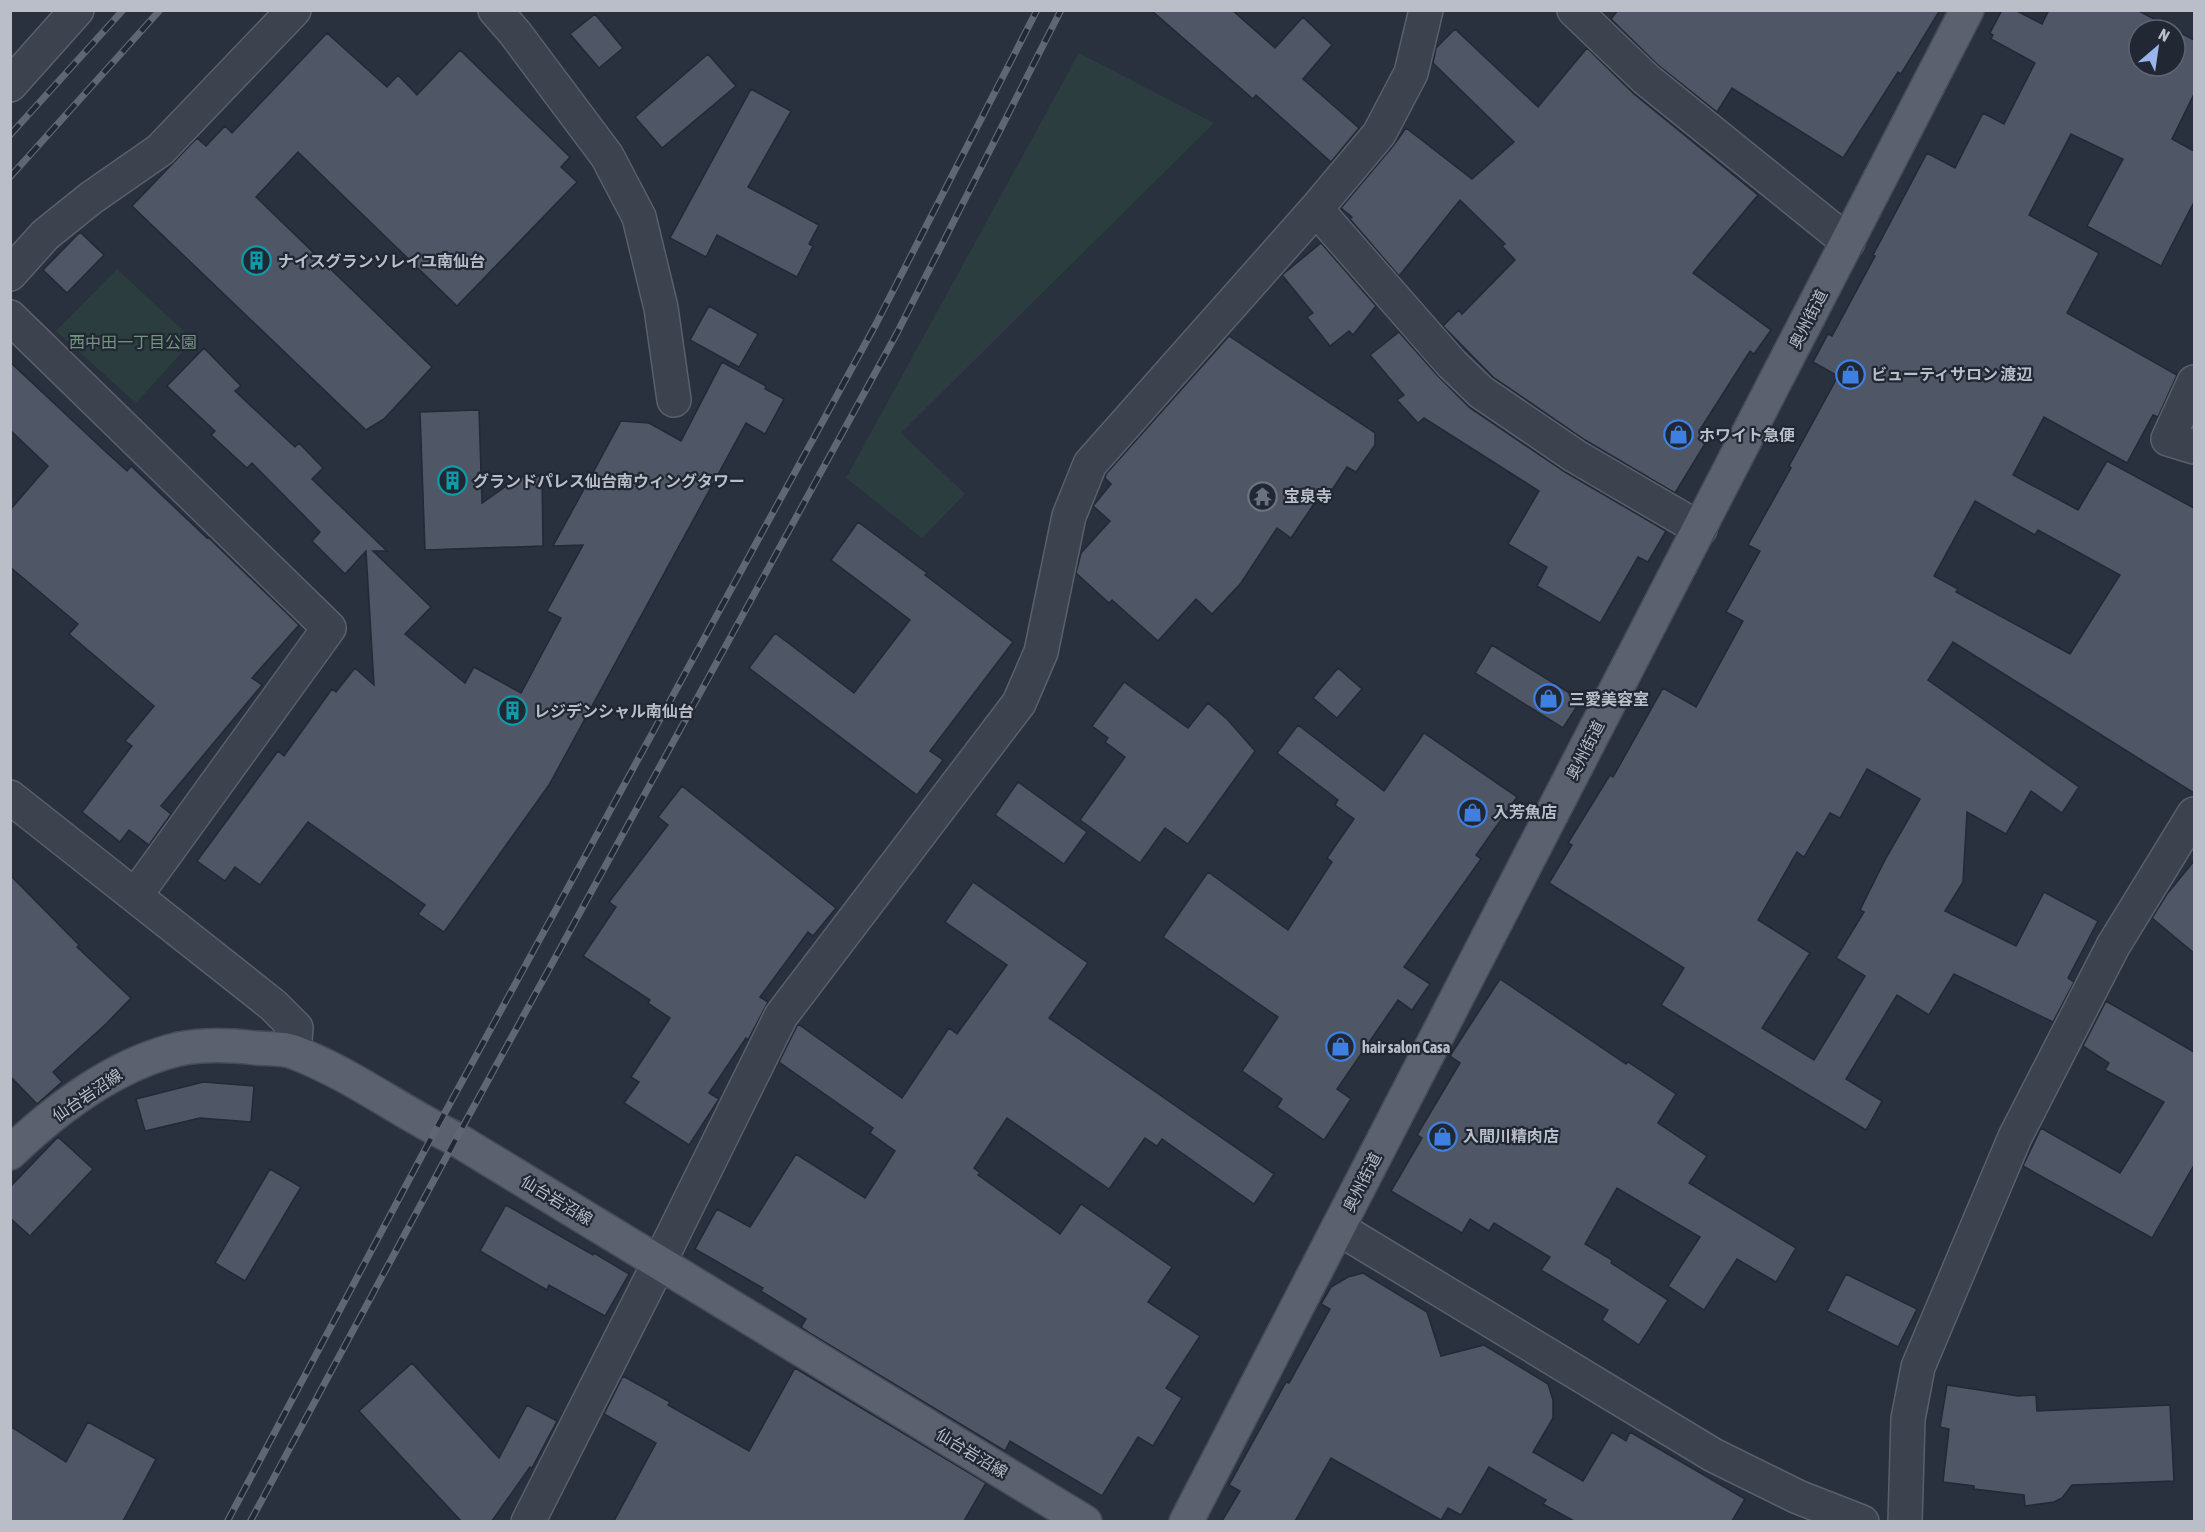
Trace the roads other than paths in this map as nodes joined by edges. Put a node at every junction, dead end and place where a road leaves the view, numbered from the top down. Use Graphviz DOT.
graph roads {
  1 [pos="77,10"];
  2 [pos="294,10"];
  3 [pos="495,10"];
  4 [pos="1426,10"];
  5 [pos="1574,10"];
  6 [pos="1967,10"];
  7 [pos="10,85"];
  8 [pos="1316,209"];
  9 [pos="1848,242"];
  10 [pos="10,274"];
  11 [pos="10,316"];
  12 [pos="2194,382"];
  13 [pos="674,400"];
  14 [pos="2194,447"];
  15 [pos="1700,529"];
  16 [pos="10,797"];
  17 [pos="2191,827"];
  18 [pos="135,896"];
  19 [pos="294,1052"];
  20 [pos="10,1153"];
  21 [pos="1338,1228"];
  22 [pos="660,1262"];
  23 [pos="528,1521"];
  24 [pos="1085,1521"];
  25 [pos="1186,1521"];
  26 [pos="1862,1521"];
  27 [pos="1905,1521"];
  1 -- 7 [label="street"];
  2 -- 10 [label="street"];
  3 -- 13 [label="street"];
  4 -- 8 [label="street"];
  5 -- 9 [label="street"];
  6 -- 9 [label="main road, 奥州街道"];
  8 -- 15 [label="street"];
  8 -- 22 [label="street"];
  9 -- 15 [label="main road, 奥州街道"];
  11 -- 18 [label="street"];
  12 -- 14 [label="street"];
  15 -- 21 [label="main road, 奥州街道"];
  16 -- 18 [label="street"];
  17 -- 27 [label="street"];
  18 -- 19 [label="street"];
  19 -- 20 [label="main road, 仙台岩沼線"];
  19 -- 22 [label="main road, 仙台岩沼線"];
  21 -- 25 [label="main road, 奥州街道"];
  21 -- 26 [label="street"];
  22 -- 23 [label="street"];
  22 -- 24 [label="main road, 仙台岩沼線"];
}
